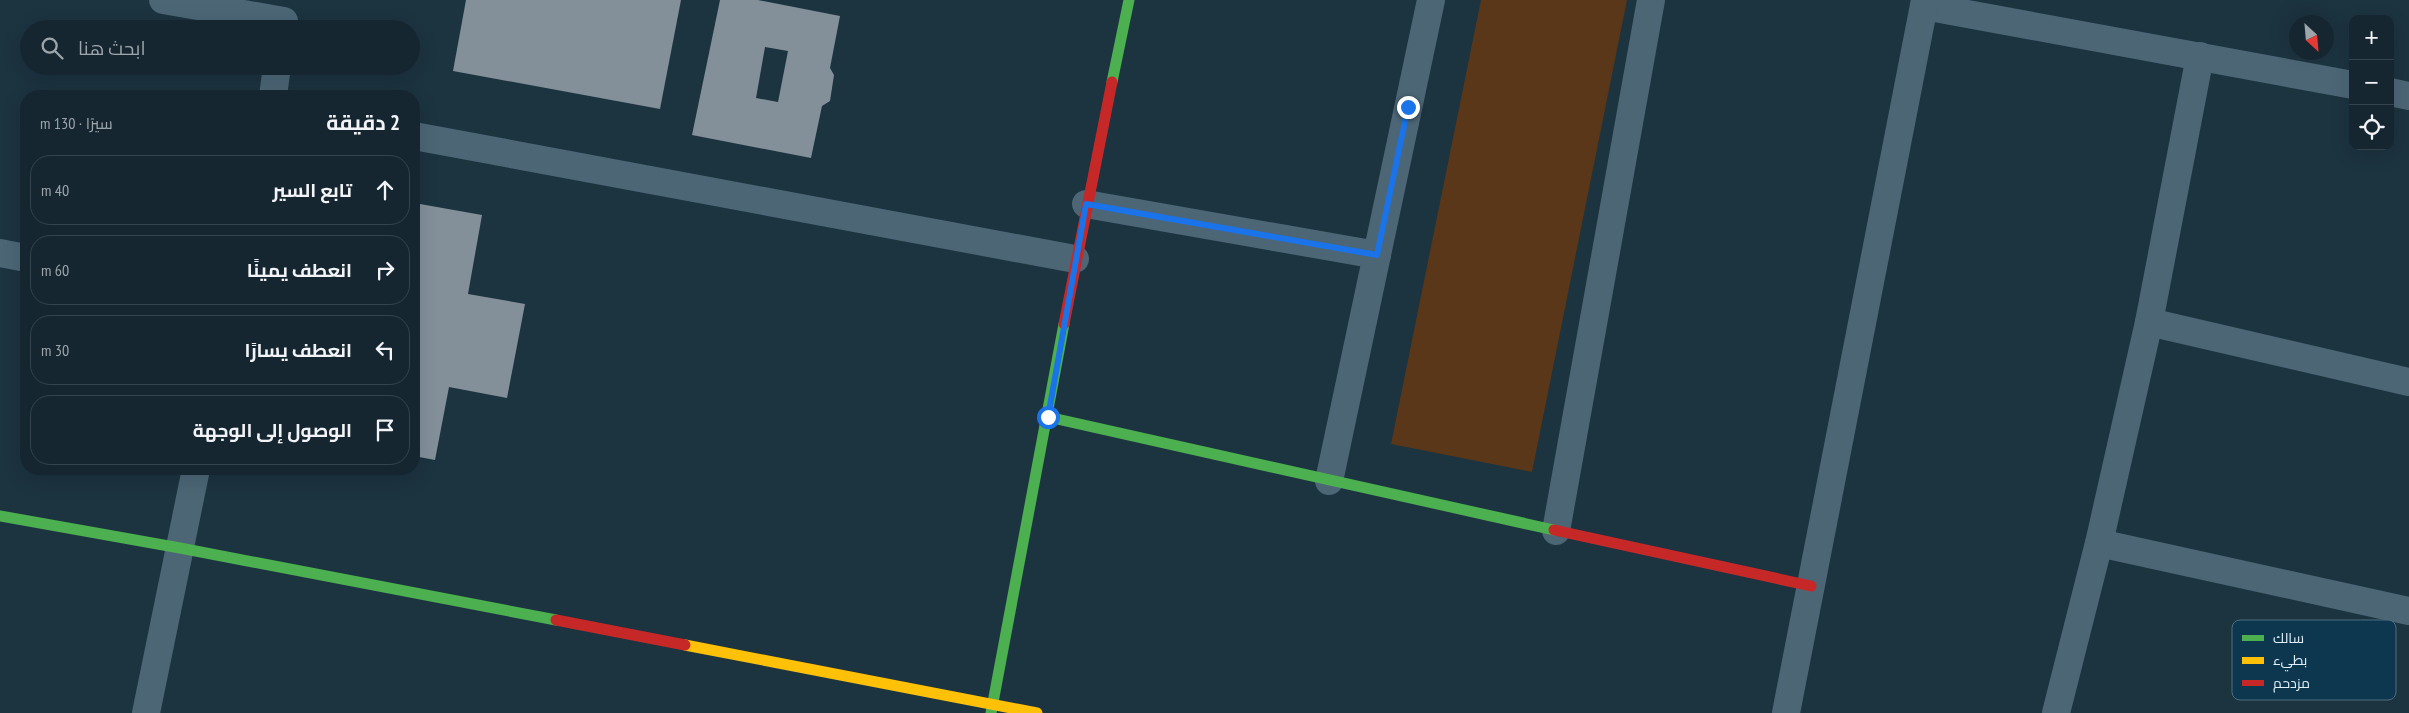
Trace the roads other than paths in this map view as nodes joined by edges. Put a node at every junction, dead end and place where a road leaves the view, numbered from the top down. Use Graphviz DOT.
graph roads {
  1 [pos="163,0"];
  2 [pos="1129,0"];
  3 [pos="1431,0"];
  4 [pos="1651,0"];
  5 [pos="1924,3"];
  6 [pos="285,17"];
  7 [pos="2200,56"];
  8 [pos="276,75"];
  9 [pos="2349,84"];
  10 [pos="274,90"];
  11 [pos="2394,93"];
  12 [pos="2409,96"];
  13 [pos="420,137"];
  14 [pos="1086,204"];
  15 [pos="0,253"];
  16 [pos="1377,255"];
  17 [pos="20,257"];
  18 [pos="1076,259"];
  19 [pos="2149,322"];
  20 [pos="2409,382"];
  21 [pos="1048,417"];
  22 [pos="195,475"];
  23 [pos="1329,481"];
  24 [pos="0,516"];
  25 [pos="1556,530"];
  26 [pos="2099,543"];
  27 [pos="180,548"];
  28 [pos="1811,586"];
  29 [pos="2409,611"];
  30 [pos="992,709"];
  31 [pos="146,713"];
  32 [pos="1037,713"];
  33 [pos="1786,713"];
  34 [pos="2056,713"];
  1 -- 6 [label="street"];
  2 -- 14 [label="street"];
  3 -- 16 [label="street"];
  4 -- 25 [label="street"];
  5 -- 7 [label="street"];
  5 -- 28 [label="street"];
  7 -- 9 [label="street"];
  7 -- 19 [label="street"];
  8 -- 10 [label="street"];
  11 -- 12 [label="street"];
  13 -- 18 [label="street"];
  14 -- 16 [label="street"];
  14 -- 18 [label="street"];
  15 -- 17 [label="street"];
  16 -- 23 [label="street"];
  18 -- 21 [label="street"];
  19 -- 20 [label="street"];
  19 -- 26 [label="street"];
  21 -- 23 [label="street"];
  21 -- 30 [label="street"];
  22 -- 27 [label="street"];
  23 -- 25 [label="street"];
  24 -- 27 [label="street"];
  25 -- 28 [label="street"];
  26 -- 29 [label="street"];
  26 -- 34 [label="street"];
  27 -- 30 [label="street"];
  27 -- 31 [label="street"];
  28 -- 33 [label="street"];
  30 -- 32 [label="street"];
}
